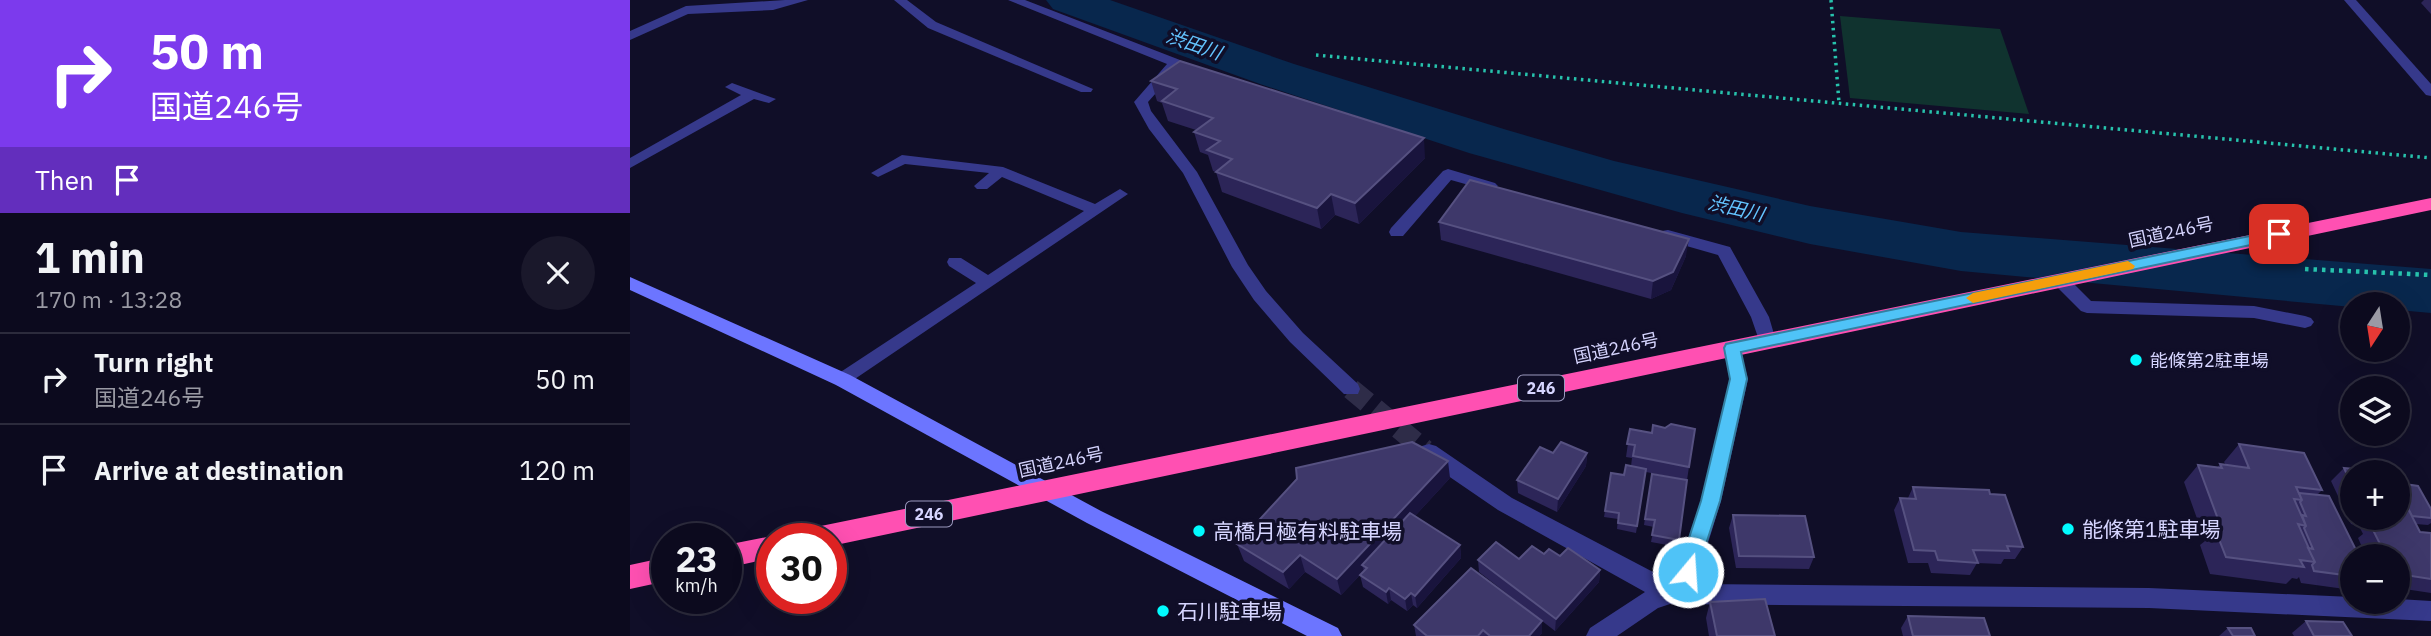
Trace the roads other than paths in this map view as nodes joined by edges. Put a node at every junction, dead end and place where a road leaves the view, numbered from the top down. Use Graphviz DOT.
graph roads {
  1 [pos="802,0"];
  2 [pos="900,0"];
  3 [pos="1014,0"];
  4 [pos="2350,0"];
  5 [pos="630,36"];
  6 [pos="732,87"];
  7 [pos="1086,89"];
  8 [pos="2431,92"];
  9 [pos="752,94"];
  10 [pos="769,99"];
  11 [pos="922,147"];
  12 [pos="902,159"];
  13 [pos="630,164"];
  14 [pos="1001,171"];
  15 [pos="878,173"];
  16 [pos="982,186"];
  17 [pos="1501,189"];
  18 [pos="1120,194"];
  19 [pos="2431,204"];
  20 [pos="1096,210"];
  21 [pos="1397,232"];
  22 [pos="1658,233"];
  23 [pos="955,262"];
  24 [pos="2060,280"];
  25 [pos="630,283"];
  26 [pos="988,283"];
  27 [pos="2305,322"];
  28 [pos="1767,341"];
  29 [pos="1732,348"];
  30 [pos="843,380"];
  31 [pos="1351,389"];
  32 [pos="1425,450"];
  33 [pos="1047,490"];
  34 [pos="847,532"];
  35 [pos="651,572"];
  36 [pos="630,577"];
  37 [pos="1679,594"];
  38 [pos="2431,611"];
  39 [pos="1330,636"];
  40 [pos="1598,636"];
  1 -- 5 [label="street"];
  2 -- 7 [label="street"];
  3 -- 31 [label="street"];
  4 -- 8 [label="street"];
  6 -- 9 [label="street"];
  9 -- 10 [label="street"];
  9 -- 13 [label="street"];
  11 -- 12 [label="street"];
  12 -- 14 [label="street"];
  12 -- 15 [label="street"];
  14 -- 16 [label="street"];
  14 -- 20 [label="street"];
  17 -- 21 [label="street"];
  18 -- 20 [label="street"];
  19 -- 24 [label="highway, 国道246号 / 246"];
  20 -- 26 [label="street"];
  22 -- 28 [label="street"];
  23 -- 26 [label="street"];
  24 -- 27 [label="street"];
  24 -- 28 [label="highway, 国道246号 / 246"];
  25 -- 30 [label="street"];
  26 -- 30 [label="street"];
  28 -- 29 [label="highway, 国道246号 / 246"];
  29 -- 33 [label="highway, 国道246号 / 246"];
  29 -- 37 [label="street"];
  30 -- 33 [label="street"];
  32 -- 37 [label="street"];
  33 -- 34 [label="highway, 国道246号 / 246"];
  33 -- 39 [label="street"];
  35 -- 36 [label="highway"];
  37 -- 38 [label="street"];
  37 -- 40 [label="street"];
}
